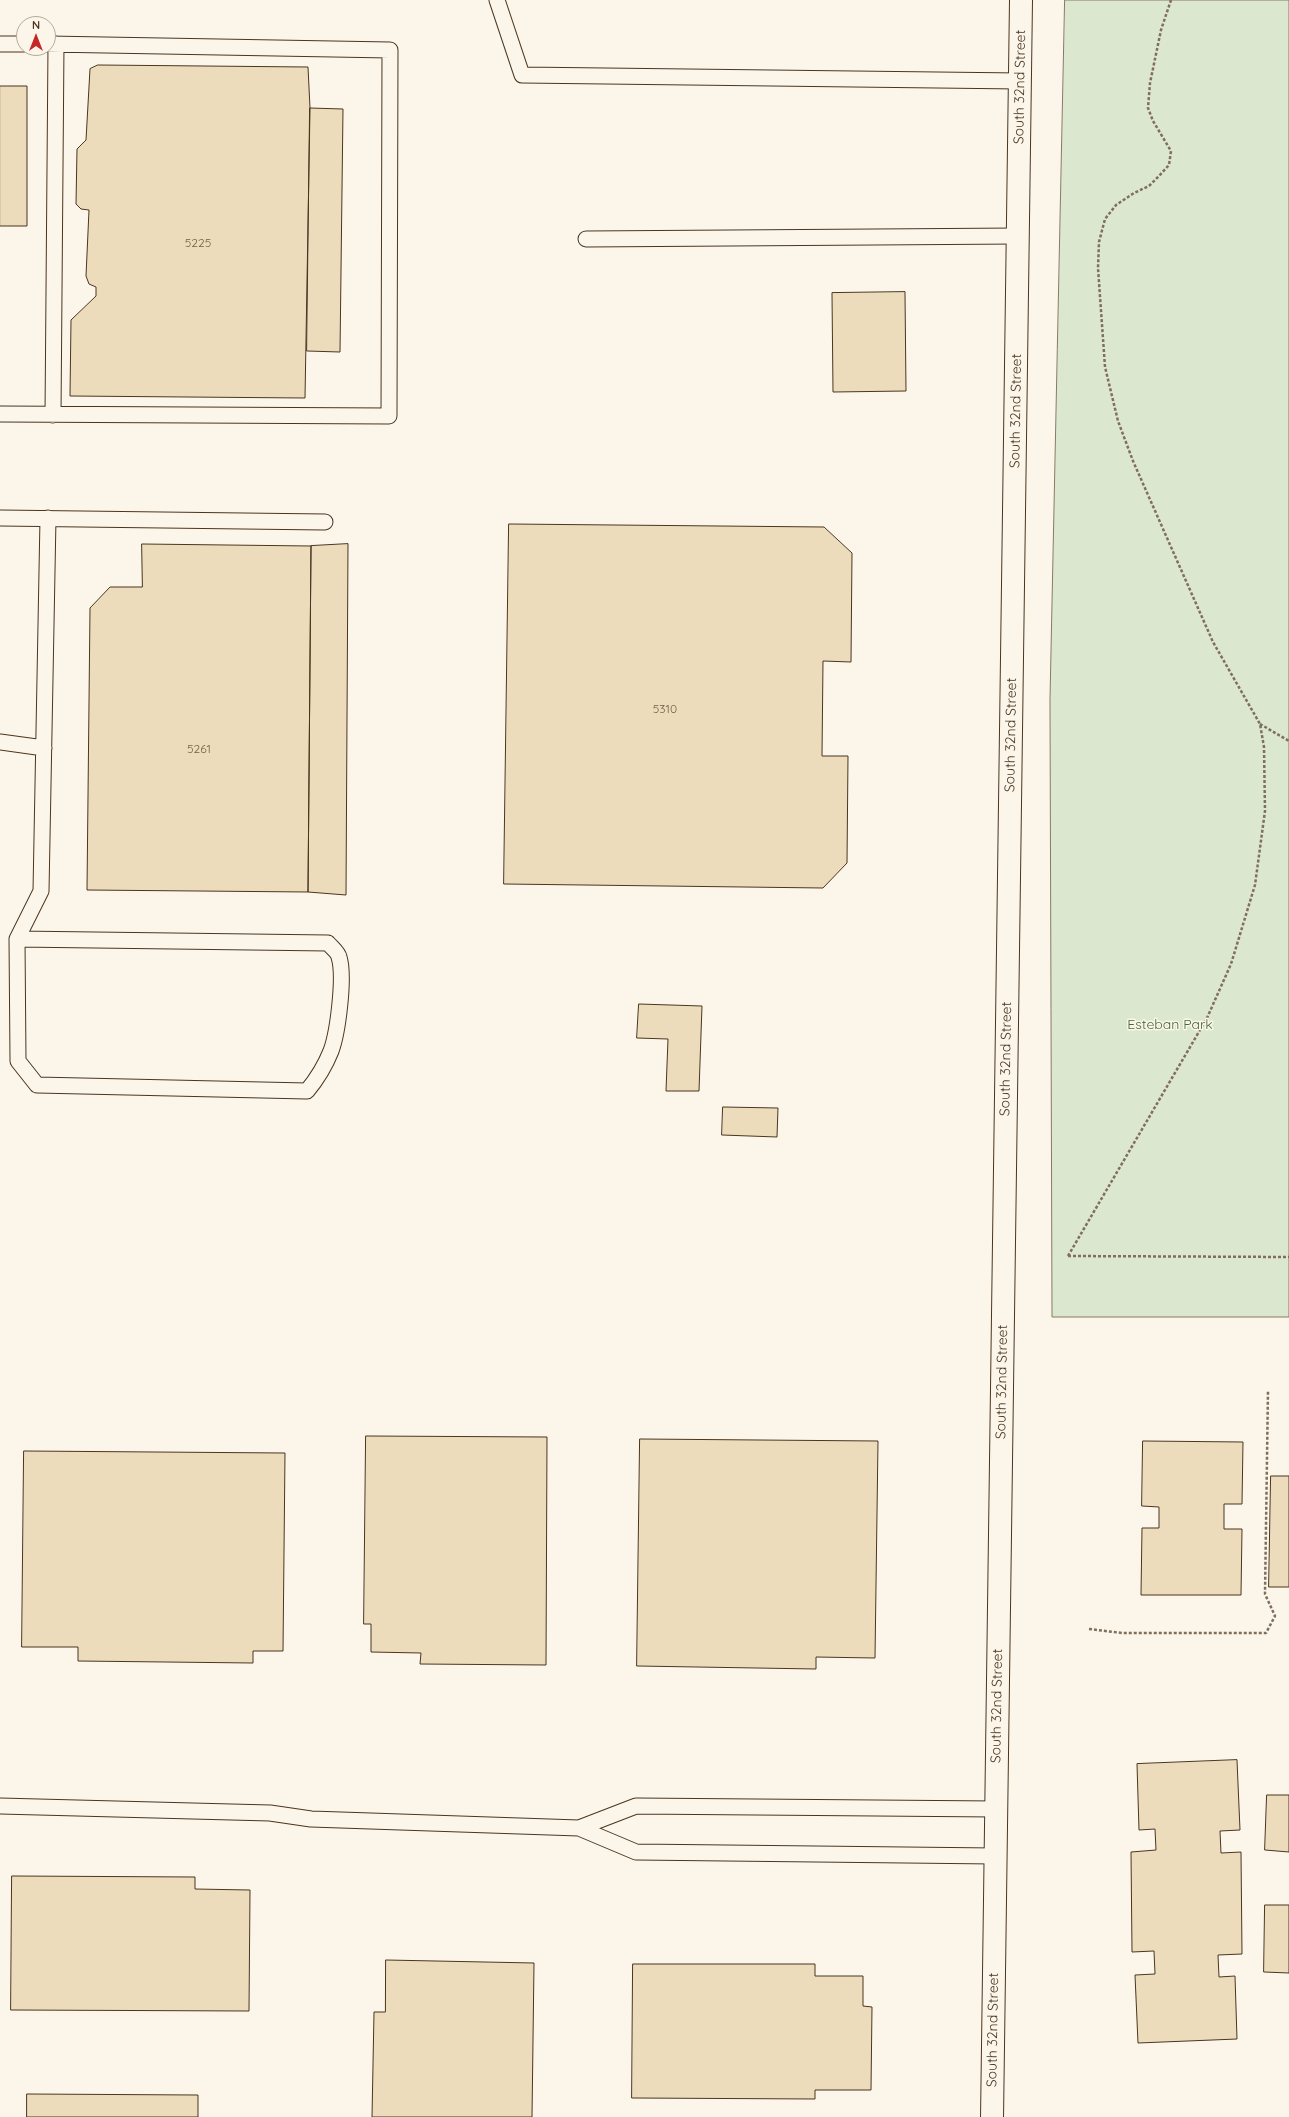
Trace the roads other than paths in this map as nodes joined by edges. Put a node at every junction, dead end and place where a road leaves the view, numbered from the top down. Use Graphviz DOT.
graph roads {
  1 [pos="497,0"];
  2 [pos="1021,0"];
  3 [pos="0,44"];
  4 [pos="16,44"];
  5 [pos="56,44"];
  6 [pos="52,56"];
  7 [pos="1020,80"];
  8 [pos="1018,236"];
  9 [pos="586,239"];
  10 [pos="0,414"];
  11 [pos="53,415"];
  12 [pos="0,518"];
  13 [pos="48,518"];
  14 [pos="325,522"];
  15 [pos="0,742"];
  16 [pos="44,748"];
  17 [pos="17,939"];
  18 [pos="0,1806"];
  19 [pos="996,1809"];
  20 [pos="579,1828"];
  21 [pos="995,1856"];
  22 [pos="992,2117"];
  1 -- 7 [label="lane"];
  2 -- 7 [label="main road, South 32nd Street"];
  3 -- 4 [label="lane"];
  5 -- 11 [label="lane"];
  6 -- 11 [label="lane"];
  7 -- 8 [label="main road, South 32nd Street"];
  8 -- 9 [label="lane"];
  8 -- 19 [label="main road, South 32nd Street"];
  10 -- 11 [label="lane"];
  12 -- 13 [label="lane"];
  13 -- 14 [label="lane"];
  13 -- 16 [label="lane"];
  15 -- 16 [label="lane"];
  16 -- 17 [label="lane"];
  17 -- 17 [label="lane"];
  18 -- 20 [label="lane"];
  19 -- 20 [label="lane"];
  19 -- 21 [label="main road, South 32nd Street"];
  20 -- 21 [label="lane"];
  21 -- 22 [label="main road, South 32nd Street"];
}
